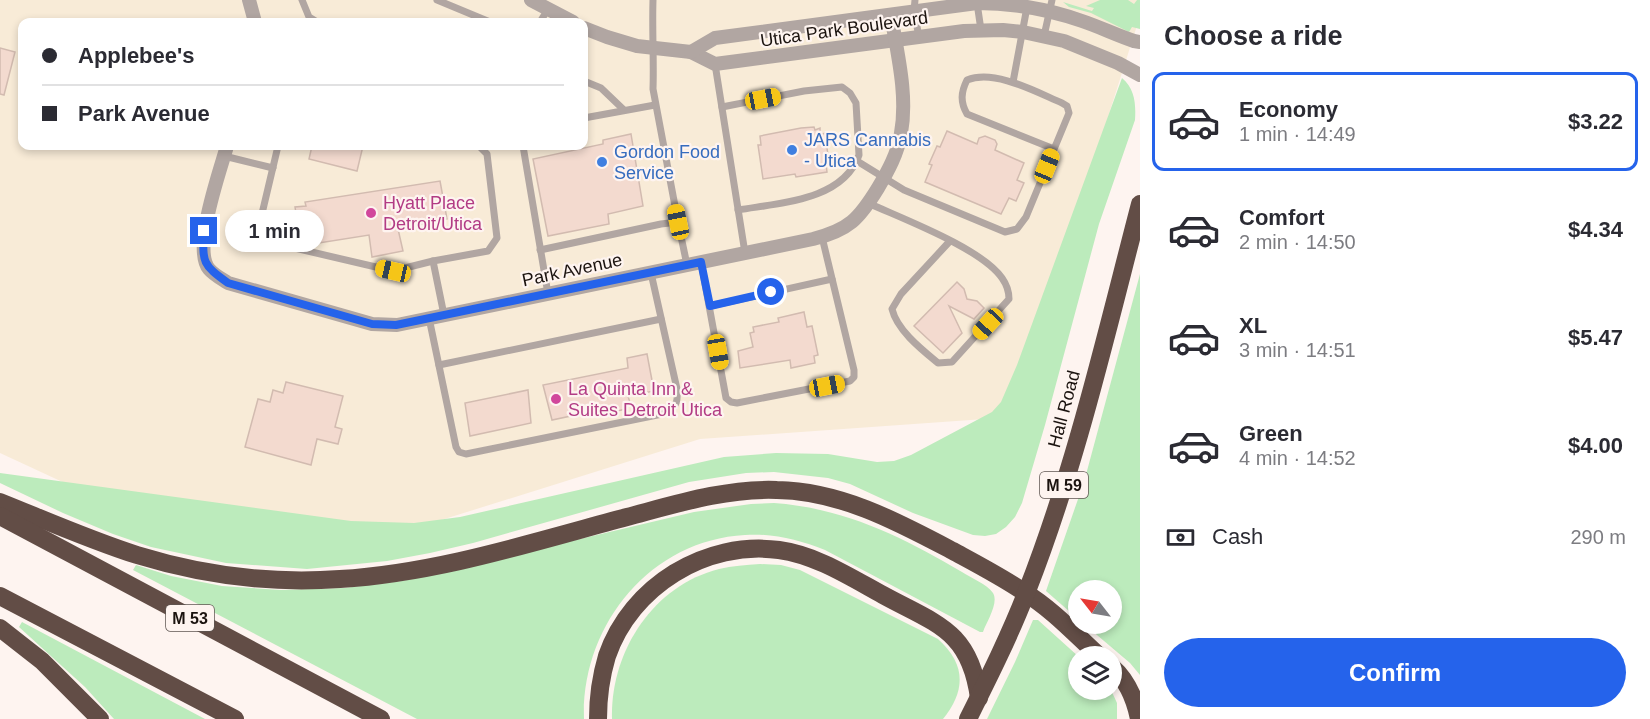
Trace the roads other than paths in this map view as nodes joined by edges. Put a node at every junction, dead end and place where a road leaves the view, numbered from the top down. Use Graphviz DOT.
graph roads {
  1 [pos="249,0"];
  2 [pos="302,0"];
  3 [pos="437,0"];
  4 [pos="531,0"];
  5 [pos="653,0"];
  6 [pos="978,1"];
  7 [pos="914,5"];
  8 [pos="1051,5"];
  9 [pos="1027,7"];
  10 [pos="548,9"];
  11 [pos="891,15"];
  12 [pos="254,18"];
  13 [pos="311,18"];
  14 [pos="480,18"];
  15 [pos="542,18"];
  16 [pos="565,18"];
  17 [pos="588,30"];
  18 [pos="981,30"];
  19 [pos="1023,32"];
  20 [pos="1044,36"];
  21 [pos="919,37"];
  22 [pos="895,40"];
  23 [pos="1140,42"];
  24 [pos="652,49"];
  25 [pos="691,52"];
  26 [pos="715,64"];
  27 [pos="1140,75"];
  28 [pos="1013,82"];
  29 [pos="588,83"];
  30 [pos="655,105"];
  31 [pos="722,107"];
  32 [pos="624,110"];
  33 [pos="588,117"];
  34 [pos="1054,149"];
  35 [pos="277,150"];
  36 [pos="483,150"];
  37 [pos="524,150"];
  38 [pos="225,151"];
  39 [pos="856,161"];
  40 [pos="273,168"];
  41 [pos="883,179"];
  42 [pos="868,203"];
  43 [pos="1140,204"];
  44 [pos="738,210"];
  45 [pos="678,222"];
  46 [pos="822,237"];
  47 [pos="950,241"];
  48 [pos="540,250"];
  49 [pos="745,253"];
  50 [pos="433,261"];
  51 [pos="701,262"];
  52 [pos="687,265"];
  53 [pos="651,273"];
  54 [pos="832,279"];
  55 [pos="548,294"];
  56 [pos="710,306"];
  57 [pos="444,315"];
  58 [pos="429,318"];
  59 [pos="661,319"];
  60 [pos="439,365"];
  61 [pos="0,502"];
  62 [pos="0,516"];
  63 [pos="1026,593"];
  64 [pos="0,596"];
  65 [pos="0,628"];
  66 [pos="1087,646"];
  67 [pos="1122,677"];
  68 [pos="978,698"];
  69 [pos="100,719"];
  70 [pos="235,719"];
  71 [pos="381,719"];
  72 [pos="598,719"];
  73 [pos="968,719"];
  74 [pos="1140,719"];
  1 -- 12 [label="street"];
  2 -- 13 [label="lane"];
  3 -- 14 [label="lane"];
  4 -- 10 [label="street"];
  5 -- 24 [label="lane"];
  6 -- 7 [label="street, Utica Park Boulevard"];
  6 -- 9 [label="street, Utica Park Boulevard"];
  6 -- 18 [label="lane"];
  7 -- 11 [label="street, Utica Park Boulevard"];
  7 -- 21 [label="lane"];
  8 -- 9 [label="street, Utica Park Boulevard"];
  8 -- 20 [label="lane"];
  8 -- 23 [label="street, Utica Park Boulevard"];
  9 -- 19 [label="lane"];
  10 -- 15 [label="lane"];
  10 -- 16 [label="street"];
  11 -- 22 [label="street, Park Avenue"];
  11 -- 25 [label="street, Utica Park Boulevard"];
  17 -- 24 [label="street"];
  18 -- 19 [label="street, Utica Park Boulevard"];
  18 -- 21 [label="street, Utica Park Boulevard"];
  19 -- 20 [label="street, Utica Park Boulevard"];
  19 -- 28 [label="lane"];
  20 -- 27 [label="street, Utica Park Boulevard"];
  21 -- 22 [label="street, Utica Park Boulevard"];
  22 -- 26 [label="street, Utica Park Boulevard"];
  22 -- 41 [label="street, Park Avenue"];
  24 -- 25 [label="street"];
  24 -- 30 [label="lane"];
  25 -- 26 [label="street"];
  26 -- 31 [label="lane"];
  28 -- 34 [label="lane"];
  28 -- 34 [label="lane"];
  29 -- 32 [label="lane"];
  30 -- 32 [label="lane"];
  30 -- 45 [label="lane"];
  31 -- 39 [label="lane"];
  31 -- 44 [label="lane"];
  32 -- 33 [label="lane"];
  34 -- 41 [label="lane"];
  35 -- 40 [label="lane"];
  36 -- 50 [label="lane"];
  37 -- 48 [label="lane"];
  38 -- 40 [label="lane"];
  38 -- 58 [label="street, Park Avenue"];
  39 -- 41 [label="lane"];
  39 -- 44 [label="lane"];
  40 -- 50 [label="lane"];
  41 -- 42 [label="street, Park Avenue"];
  42 -- 46 [label="street, Park Avenue"];
  42 -- 47 [label="lane"];
  43 -- 63 [label="highway, Hall Road / M 59"];
  44 -- 49 [label="lane"];
  45 -- 48 [label="lane"];
  45 -- 52 [label="lane"];
  46 -- 49 [label="street, Park Avenue"];
  46 -- 54 [label="lane"];
  47 -- 47 [label="lane"];
  48 -- 55 [label="lane"];
  49 -- 51 [label="street, Park Avenue"];
  50 -- 57 [label="lane"];
  51 -- 52 [label="street, Park Avenue"];
  51 -- 56 [label="lane"];
  52 -- 53 [label="street, Park Avenue"];
  53 -- 55 [label="street, Park Avenue"];
  53 -- 59 [label="lane"];
  54 -- 56 [label="lane"];
  54 -- 56 [label="lane"];
  55 -- 57 [label="street, Park Avenue"];
  57 -- 58 [label="street, Park Avenue"];
  58 -- 60 [label="lane"];
  59 -- 60 [label="lane"];
  59 -- 60 [label="lane"];
  61 -- 63 [label="highway"];
  62 -- 71 [label="highway, M 53"];
  63 -- 66 [label="highway"];
  63 -- 68 [label="highway, Hall Road / M 59"];
  64 -- 70 [label="highway"];
  65 -- 69 [label="highway"];
  67 -- 74 [label="highway"];
  68 -- 72 [label="highway"];
  68 -- 73 [label="highway, Hall Road / M 59"];
}
